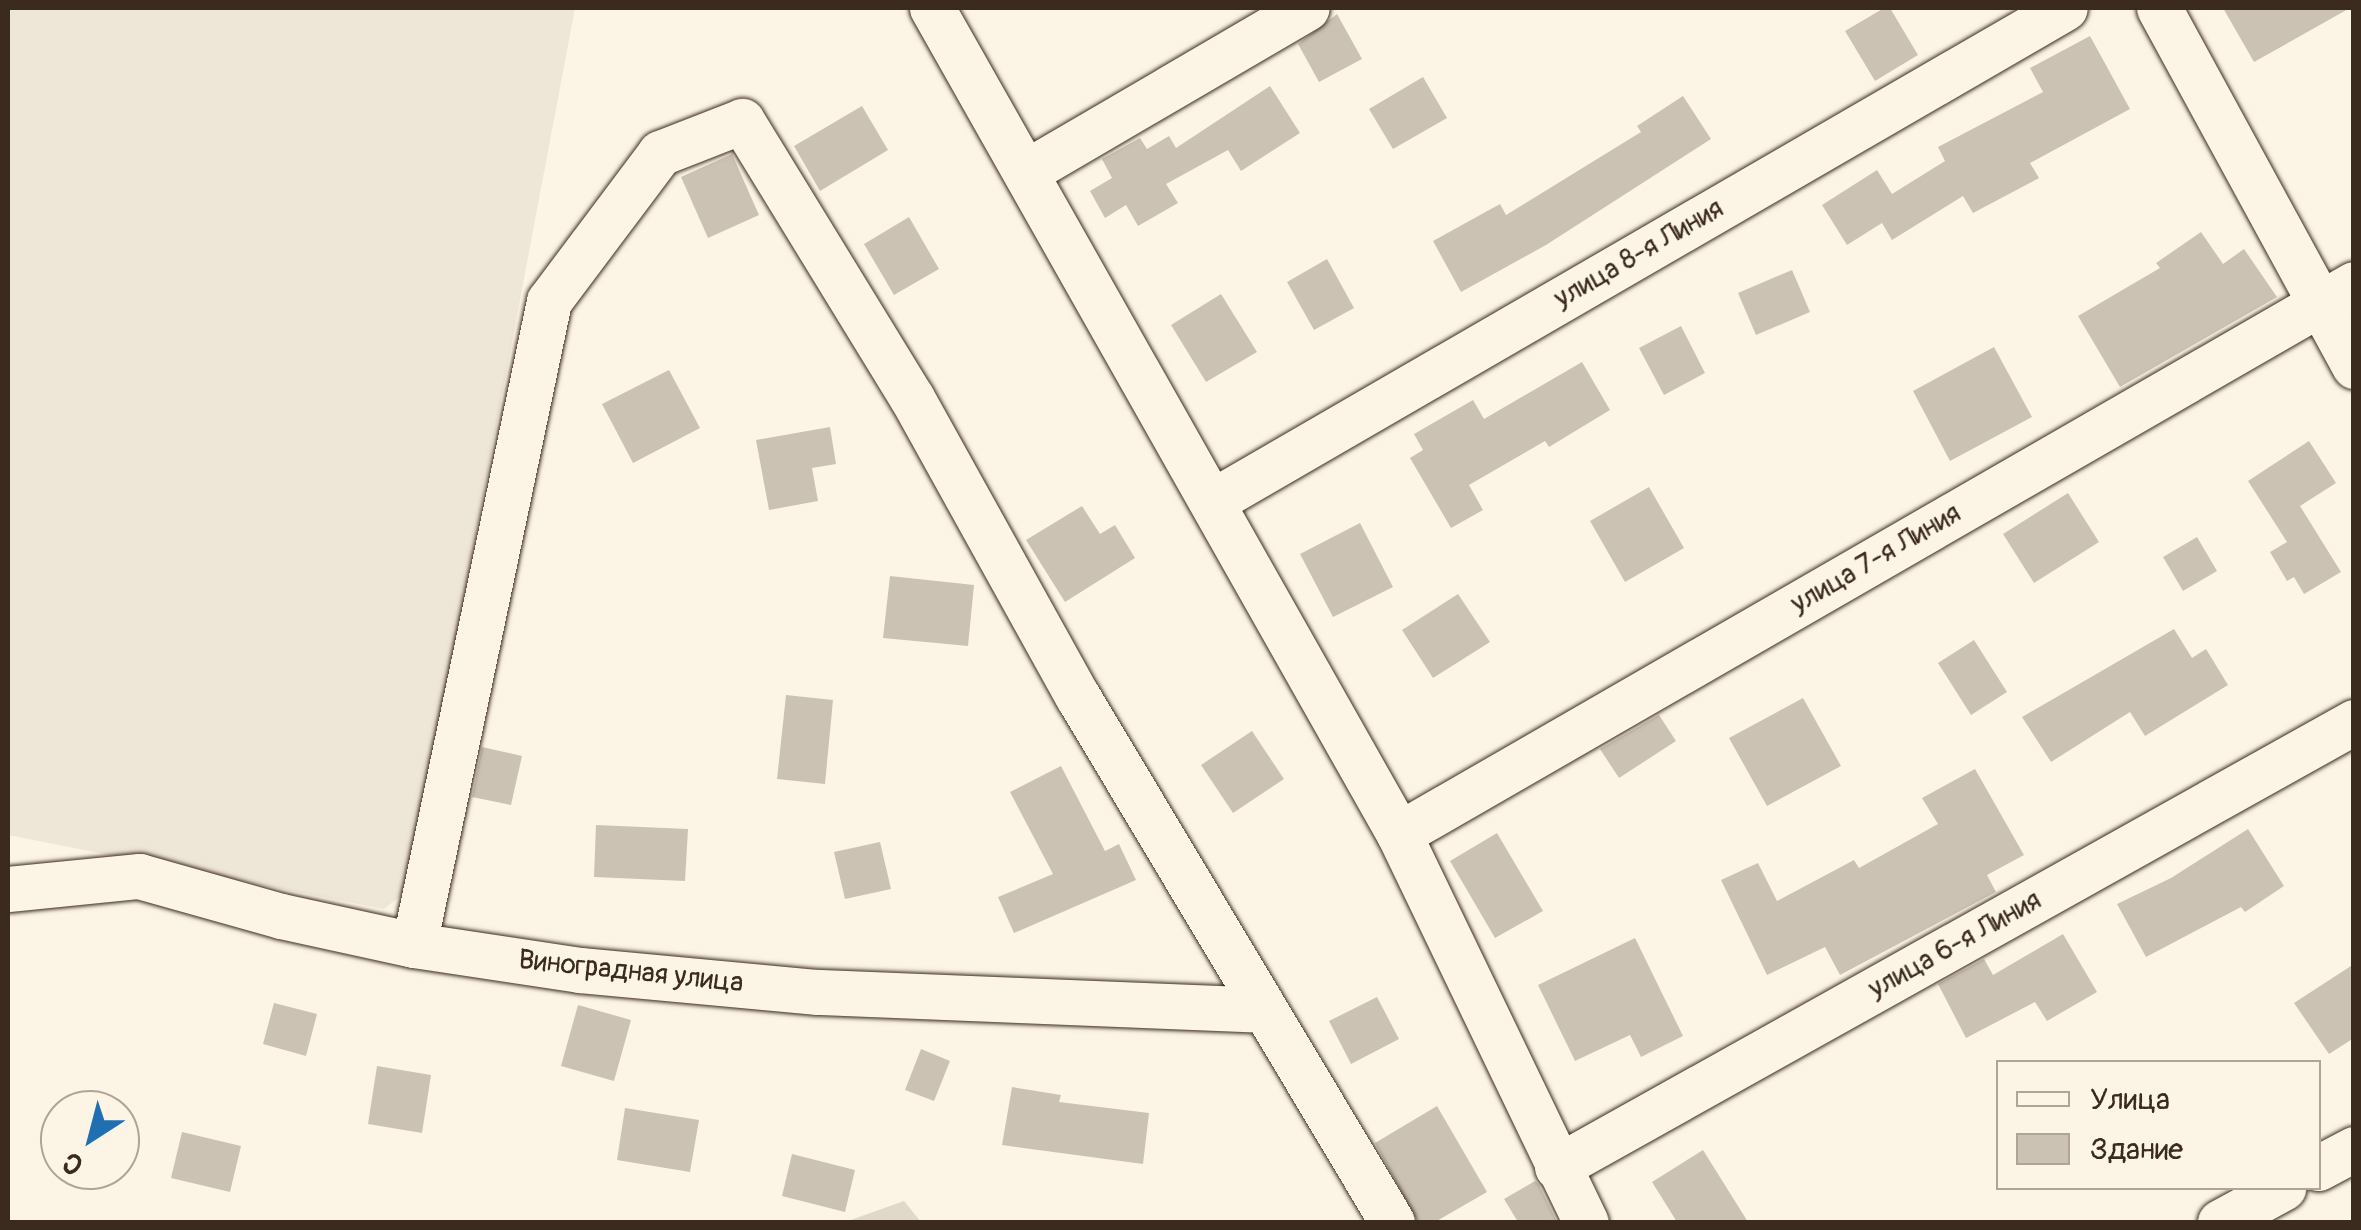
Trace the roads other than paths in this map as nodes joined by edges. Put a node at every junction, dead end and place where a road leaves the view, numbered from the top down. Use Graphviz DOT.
graph roads {
  1 [pos="932,8"];
  2 [pos="1307,8"];
  3 [pos="2065,8"];
  4 [pos="2159,8"];
  5 [pos="1026,172"];
  6 [pos="2336,294"];
  7 [pos="2354,366"];
  8 [pos="1213,501"];
  9 [pos="2354,722"];
  10 [pos="1399,834"];
  11 [pos="8,889"];
  12 [pos="414,944"];
  13 [pos="1264,1010"];
  14 [pos="2354,1148"];
  15 [pos="2321,1166"];
  16 [pos="1557,1167"];
  17 [pos="2279,1190"];
  18 [pos="1392,1222"];
  19 [pos="1586,1222"];
  20 [pos="2220,1222"];
  1 -- 5 [label="street"];
  2 -- 5 [label="street"];
  3 -- 8 [label="street, улица 8-я Линия"];
  4 -- 6 [label="street"];
  5 -- 8 [label="street"];
  6 -- 7 [label="street"];
  6 -- 10 [label="street, улица 7-я Линия"];
  8 -- 10 [label="street"];
  9 -- 16 [label="street, улица 6-я Линия"];
  10 -- 16 [label="street"];
  11 -- 12 [label="street, Виноградная улица"];
  12 -- 13 [label="street, Виноградная улица"];
  12 -- 13 [label="street"];
  13 -- 18 [label="street"];
  14 -- 15 [label="street"];
  16 -- 19 [label="street"];
  17 -- 20 [label="street"];
}
